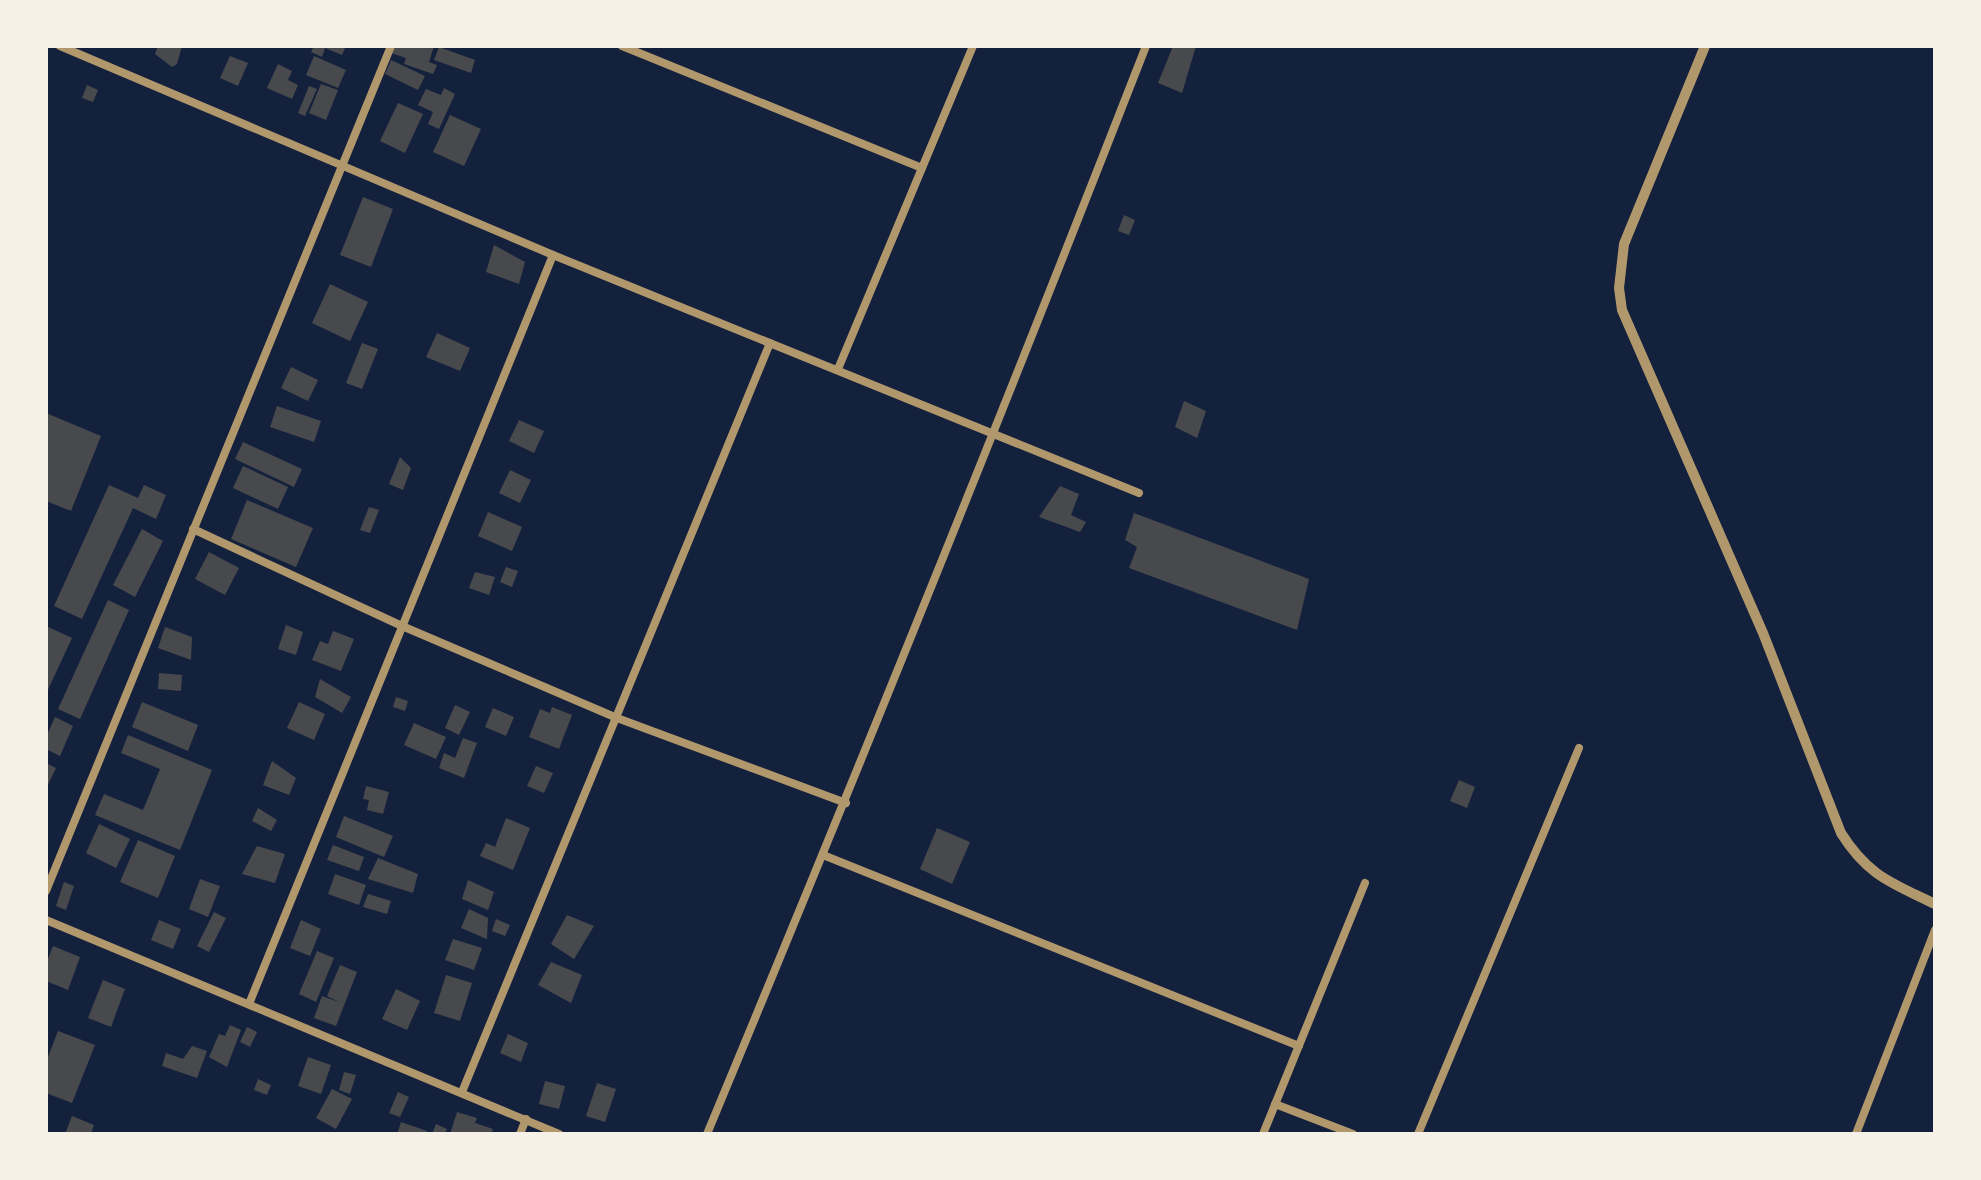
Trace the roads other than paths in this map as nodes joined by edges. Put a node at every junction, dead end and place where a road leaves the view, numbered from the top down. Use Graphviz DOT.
graph roads {
  1 [pos="60,46"];
  2 [pos="391,46"];
  3 [pos="622,46"];
  4 [pos="973,46"];
  5 [pos="1146,46"];
  6 [pos="1705,46"];
  7 [pos="340,165"];
  8 [pos="922,168"];
  9 [pos="553,255"];
  10 [pos="770,343"];
  11 [pos="838,369"];
  12 [pos="994,435"];
  13 [pos="1139,493"];
  14 [pos="193,529"];
  15 [pos="402,626"];
  16 [pos="617,718"];
  17 [pos="1579,748"];
  18 [pos="846,803"];
  19 [pos="823,855"];
  20 [pos="1365,883"];
  21 [pos="46,891"];
  22 [pos="1935,904"];
  23 [pos="46,920"];
  24 [pos="1935,930"];
  25 [pos="249,1004"];
  26 [pos="1299,1046"];
  27 [pos="462,1092"];
  28 [pos="1275,1104"];
  29 [pos="526,1119"];
  30 [pos="520,1134"];
  31 [pos="559,1134"];
  32 [pos="707,1134"];
  33 [pos="1263,1134"];
  34 [pos="1353,1134"];
  35 [pos="1418,1134"];
  36 [pos="1856,1134"];
  1 -- 7 [label="street"];
  2 -- 7 [label="street"];
  3 -- 8 [label="street"];
  4 -- 8 [label="street"];
  5 -- 12 [label="street"];
  6 -- 22 [label="street"];
  7 -- 9 [label="street"];
  7 -- 14 [label="street"];
  8 -- 11 [label="street"];
  9 -- 10 [label="street"];
  9 -- 15 [label="street"];
  10 -- 11 [label="street"];
  10 -- 16 [label="street"];
  11 -- 12 [label="street"];
  12 -- 13 [label="street"];
  12 -- 18 [label="street"];
  14 -- 15 [label="street"];
  14 -- 21 [label="street"];
  15 -- 16 [label="street"];
  15 -- 25 [label="street"];
  16 -- 18 [label="street"];
  16 -- 27 [label="street"];
  17 -- 35 [label="street"];
  18 -- 19 [label="street"];
  19 -- 26 [label="street"];
  19 -- 32 [label="street"];
  20 -- 26 [label="street"];
  23 -- 25 [label="street"];
  24 -- 36 [label="street"];
  25 -- 27 [label="street"];
  26 -- 28 [label="street"];
  27 -- 29 [label="street"];
  28 -- 33 [label="street"];
  28 -- 34 [label="street"];
  29 -- 30 [label="street"];
  29 -- 31 [label="street"];
}
